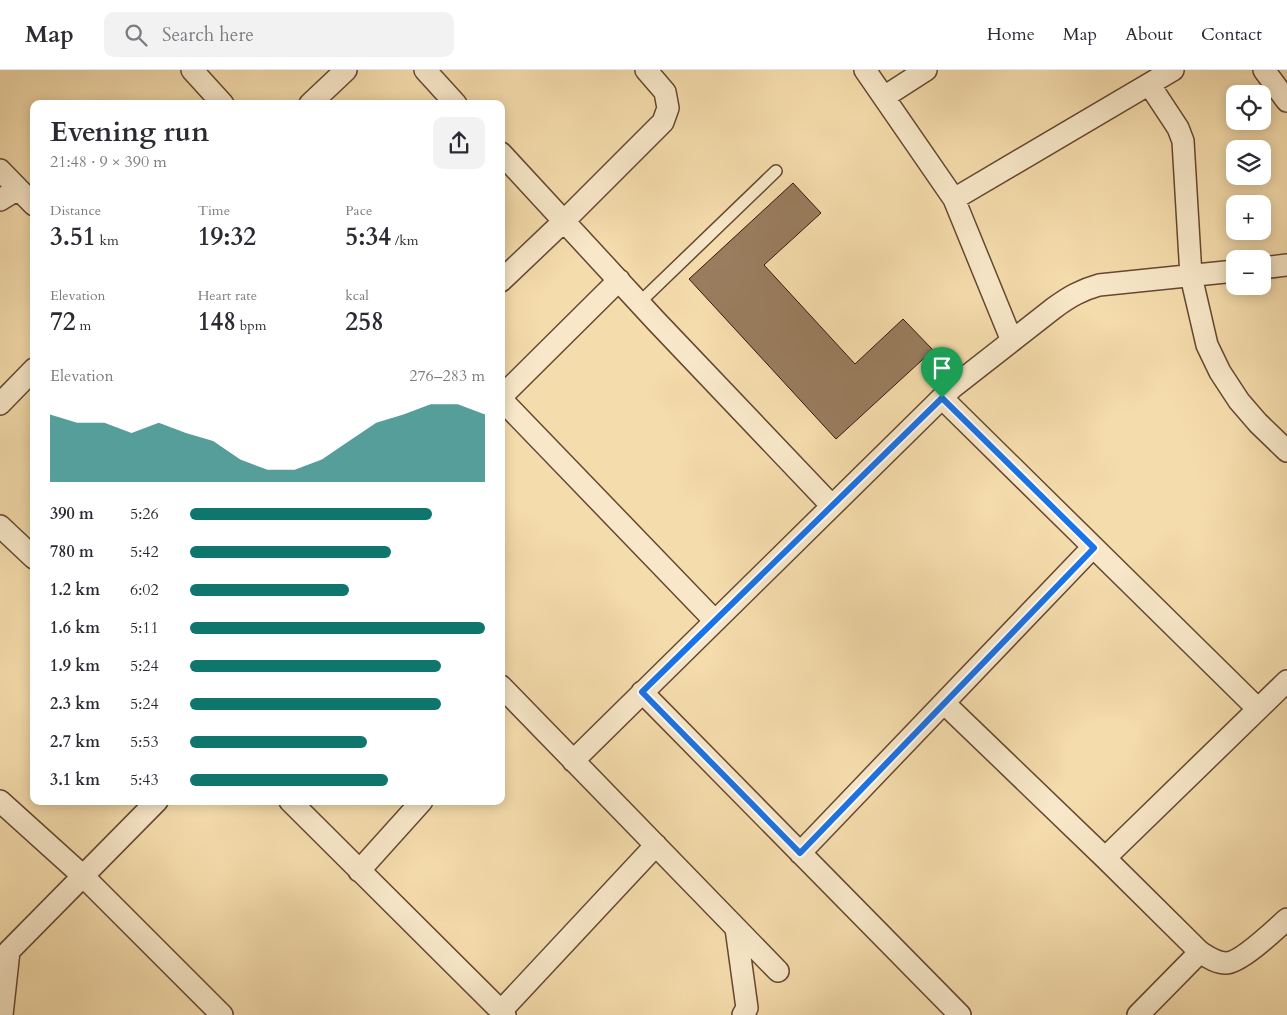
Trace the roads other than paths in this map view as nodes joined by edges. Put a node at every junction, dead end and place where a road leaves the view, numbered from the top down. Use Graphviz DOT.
graph roads {
  1 [pos="192,70"];
  2 [pos="346,70"];
  3 [pos="425,70"];
  4 [pos="646,70"];
  5 [pos="865,70"];
  6 [pos="926,70"];
  7 [pos="1173,70"];
  8 [pos="1264,70"];
  9 [pos="1149,84"];
  10 [pos="884,97"];
  11 [pos="219,100"];
  12 [pos="314,100"];
  13 [pos="452,100"];
  14 [pos="1287,101"];
  15 [pos="505,157"];
  16 [pos="0,170"];
  17 [pos="776,171"];
  18 [pos="18,189"];
  19 [pos="954,199"];
  20 [pos="0,200"];
  21 [pos="30,201"];
  22 [pos="564,221"];
  23 [pos="1287,266"];
  24 [pos="1271,267"];
  25 [pos="1226,272"];
  26 [pos="1190,276"];
  27 [pos="505,277"];
  28 [pos="619,280"];
  29 [pos="640,303"];
  30 [pos="1012,341"];
  31 [pos="30,373"];
  32 [pos="505,394"];
  33 [pos="942,398"];
  34 [pos="505,402"];
  35 [pos="0,404"];
  36 [pos="1287,451"];
  37 [pos="832,506"];
  38 [pos="0,526"];
  39 [pos="1094,548"];
  40 [pos="30,554"];
  41 [pos="715,621"];
  42 [pos="1287,680"];
  43 [pos="642,692"];
  44 [pos="505,700"];
  45 [pos="944,703"];
  46 [pos="1258,709"];
  47 [pos="573,761"];
  48 [pos="0,801"];
  49 [pos="153,805"];
  50 [pos="294,805"];
  51 [pos="418,805"];
  52 [pos="656,846"];
  53 [pos="800,853"];
  54 [pos="1105,858"];
  55 [pos="359,870"];
  56 [pos="83,876"];
  57 [pos="1287,920"];
  58 [pos="736,928"];
  59 [pos="4,951"];
  60 [pos="1200,952"];
  61 [pos="778,971"];
  62 [pos="503,1013"];
  63 [pos="2,1015"];
  64 [pos="222,1015"];
  65 [pos="743,1015"];
  66 [pos="960,1015"];
  67 [pos="1138,1015"];
  1 -- 11 [label="street"];
  2 -- 12 [label="street"];
  3 -- 13 [label="street"];
  4 -- 22 [label="street"];
  5 -- 10 [label="street"];
  6 -- 10 [label="street"];
  7 -- 9 [label="street"];
  8 -- 14 [label="street"];
  9 -- 19 [label="street"];
  9 -- 26 [label="street"];
  10 -- 19 [label="street"];
  15 -- 22 [label="street"];
  16 -- 18 [label="street"];
  17 -- 29 [label="lane"];
  18 -- 20 [label="street"];
  18 -- 21 [label="street"];
  19 -- 30 [label="street"];
  22 -- 27 [label="street"];
  22 -- 28 [label="street"];
  23 -- 24 [label="street"];
  25 -- 26 [label="street"];
  26 -- 30 [label="street"];
  26 -- 36 [label="street"];
  28 -- 29 [label="street"];
  28 -- 32 [label="street"];
  29 -- 37 [label="street"];
  30 -- 33 [label="street"];
  31 -- 35 [label="street"];
  33 -- 37 [label="street"];
  33 -- 39 [label="street"];
  34 -- 41 [label="street"];
  37 -- 41 [label="street"];
  38 -- 40 [label="street"];
  39 -- 45 [label="street"];
  39 -- 46 [label="street"];
  41 -- 43 [label="street"];
  42 -- 46 [label="street"];
  43 -- 47 [label="street"];
  43 -- 53 [label="street"];
  44 -- 47 [label="street"];
  45 -- 53 [label="street"];
  45 -- 54 [label="street"];
  46 -- 54 [label="street"];
  47 -- 52 [label="street"];
  48 -- 56 [label="street"];
  49 -- 56 [label="street"];
  50 -- 55 [label="street"];
  51 -- 55 [label="street"];
  52 -- 58 [label="street"];
  52 -- 62 [label="street"];
  53 -- 66 [label="street"];
  54 -- 60 [label="street"];
  55 -- 62 [label="street"];
  56 -- 59 [label="street"];
  56 -- 64 [label="street"];
  57 -- 60 [label="street"];
  58 -- 61 [label="street"];
  58 -- 65 [label="street"];
  59 -- 63 [label="street"];
  60 -- 67 [label="street"];
}
